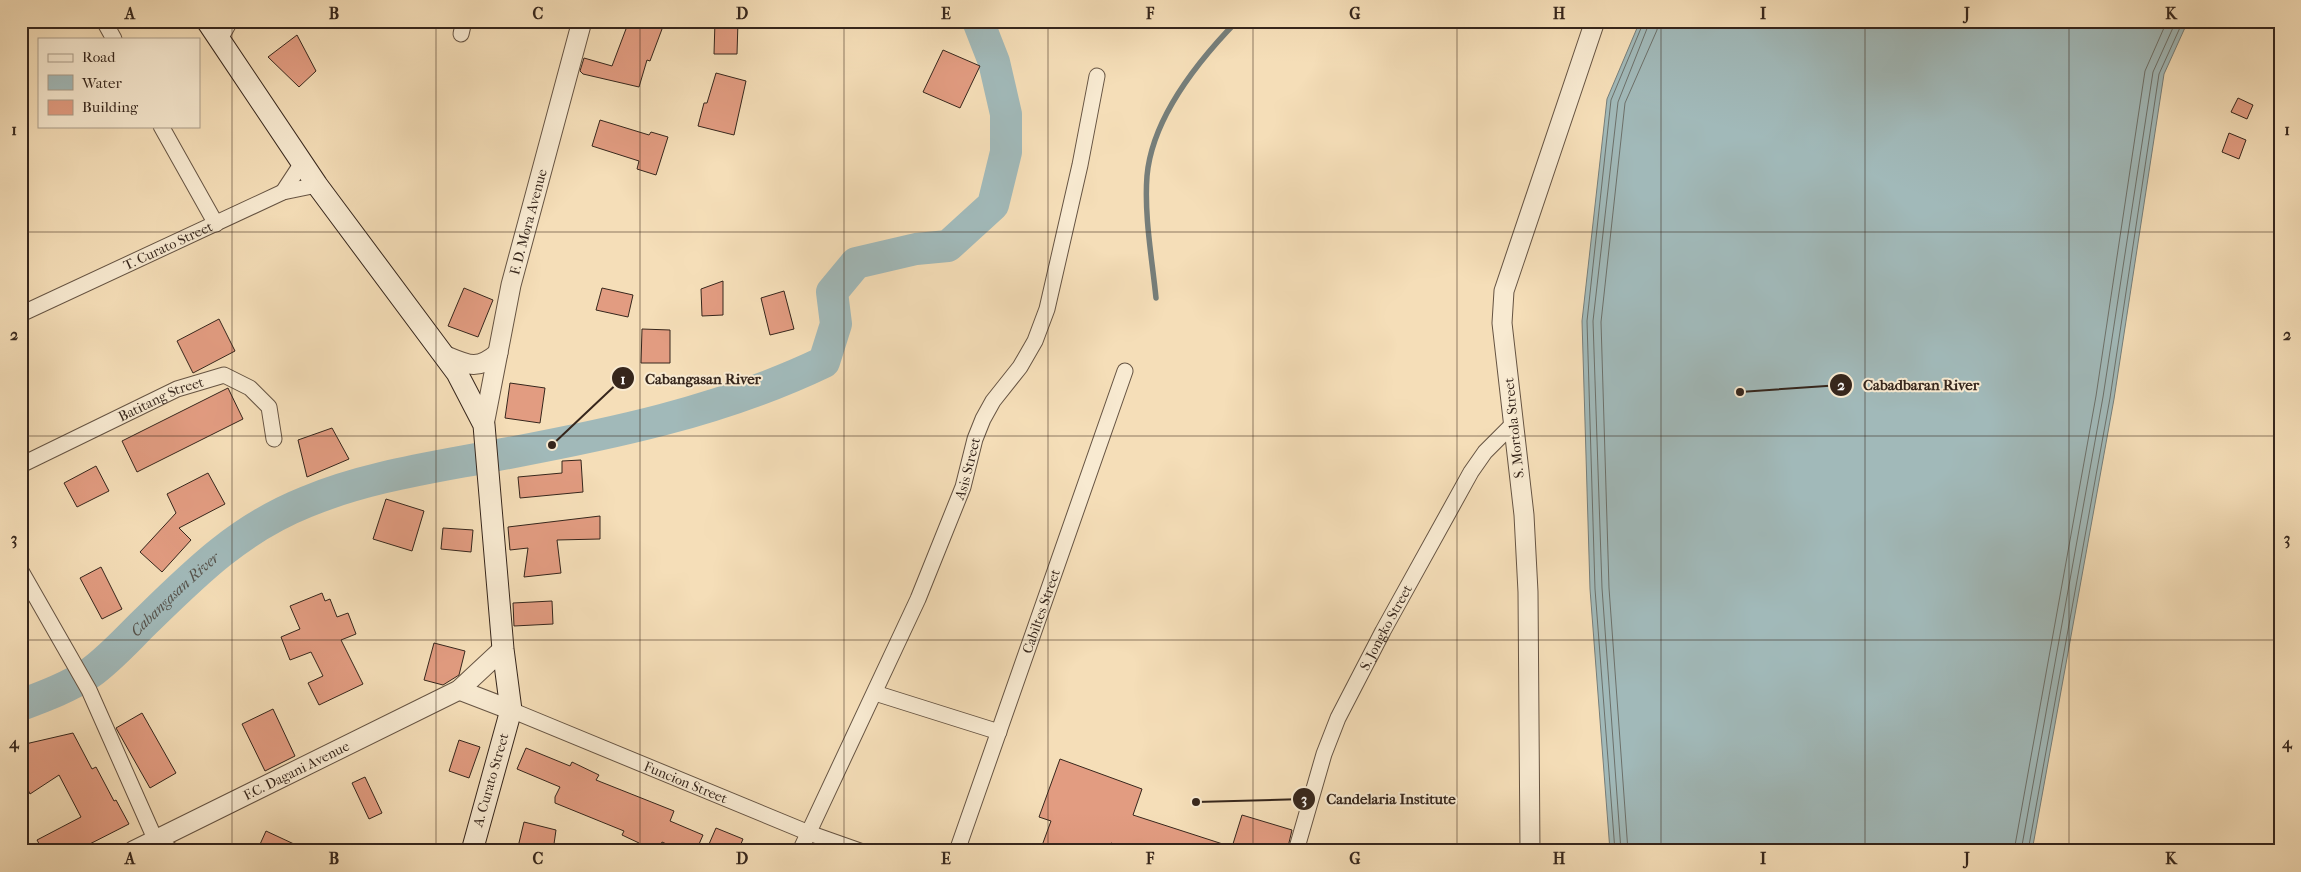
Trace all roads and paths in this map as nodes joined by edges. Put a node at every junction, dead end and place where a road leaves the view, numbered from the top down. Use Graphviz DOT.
graph roads {
  1 [pos="104,21"];
  2 [pos="207,21"];
  3 [pos="582,21"];
  4 [pos="1595,21"];
  5 [pos="225,30"];
  6 [pos="113,38"];
  7 [pos="1097,76"];
  8 [pos="163,128"];
  9 [pos="302,163"];
  10 [pos="317,185"];
  11 [pos="284,192"];
  12 [pos="216,224"];
  13 [pos="21,314"];
  14 [pos="498,353"];
  15 [pos="444,355"];
  16 [pos="1125,371"];
  17 [pos="1514,423"];
  18 [pos="274,439"];
  19 [pos="487,443"];
  20 [pos="21,465"];
  21 [pos="21,571"];
  22 [pos="502,649"];
  23 [pos="459,690"];
  24 [pos="875,693"];
  25 [pos="511,710"];
  26 [pos="999,732"];
  27 [pos="808,832"];
  28 [pos="156,841"];
  29 [pos="133,851"];
  30 [pos="173,851"];
  31 [pos="472,851"];
  32 [pos="800,851"];
  33 [pos="860,851"];
  34 [pos="957,851"];
  35 [pos="1296,851"];
  36 [pos="1530,851"];
  1 -- 6 [label="street"];
  2 -- 5 [label="main road"];
  3 -- 14 [label="street, F. D. Mora Avenue"];
  4 -- 17 [label="street, S. Mortola Street"];
  5 -- 9 [label="main road"];
  7 -- 24 [label="street, Asis Street"];
  8 -- 12 [label="street"];
  9 -- 10 [label="main road"];
  9 -- 11 [label="street"];
  10 -- 11 [label="street, T. Curato Street"];
  10 -- 15 [label="main road"];
  11 -- 12 [label="street, T. Curato Street"];
  12 -- 13 [label="street, T. Curato Street"];
  14 -- 15 [label="street"];
  14 -- 19 [label="street, F. D. Mora Avenue"];
  15 -- 19 [label="main road"];
  16 -- 26 [label="street, Cabiltes Street"];
  17 -- 35 [label="street, S. Jongko Street"];
  17 -- 36 [label="street, S. Mortola Street"];
  18 -- 20 [label="street, Batitang Street"];
  19 -- 22 [label="main road"];
  21 -- 28 [label="street"];
  22 -- 23 [label="street, F.C. Dagani Avenue"];
  22 -- 25 [label="main road"];
  23 -- 25 [label="street"];
  23 -- 28 [label="street, F.C. Dagani Avenue"];
  24 -- 26 [label="street"];
  24 -- 27 [label="street, Asis Street"];
  25 -- 27 [label="street, Funcion Street"];
  25 -- 31 [label="main road, A. Curato Street"];
  26 -- 34 [label="street, Cabiltes Street"];
  27 -- 32 [label="street, Asis Street"];
  27 -- 33 [label="street, Funcion Street"];
  28 -- 29 [label="street, F.C. Dagani Avenue"];
  28 -- 30 [label="street"];
}
